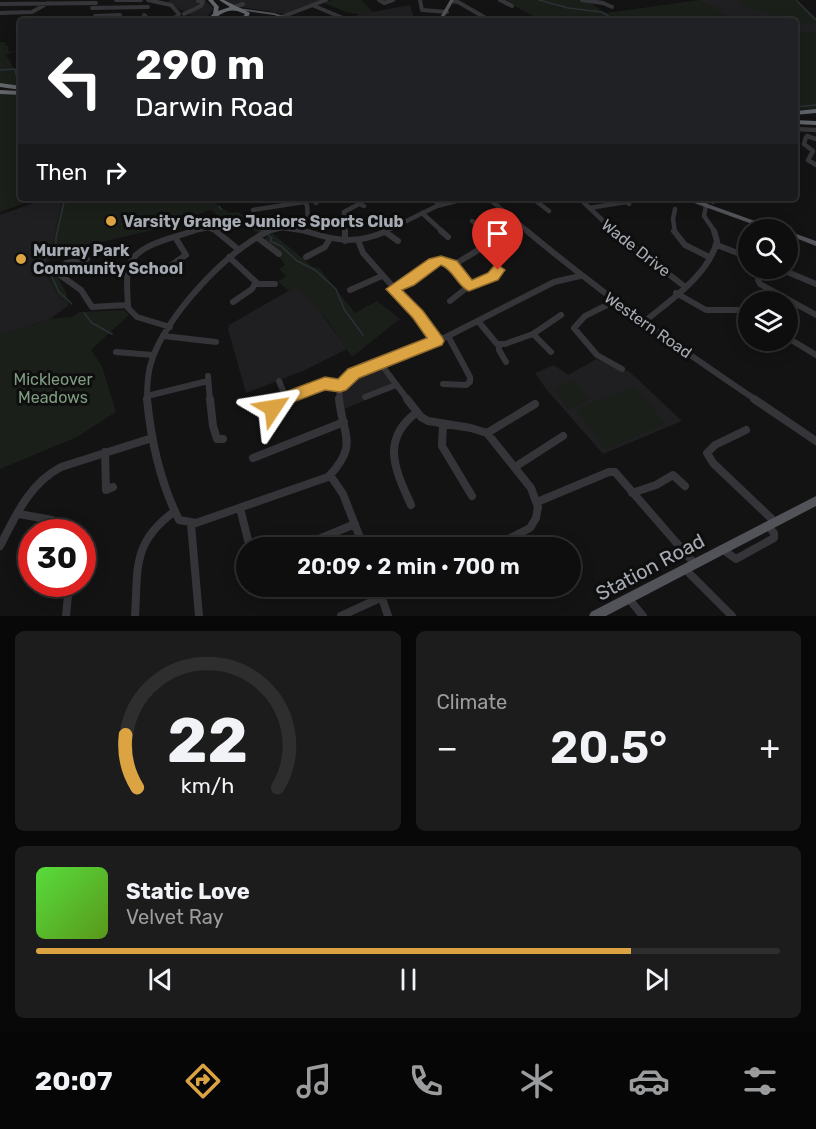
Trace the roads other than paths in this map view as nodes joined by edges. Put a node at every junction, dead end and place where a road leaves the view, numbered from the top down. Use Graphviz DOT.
graph roads {
  1 [pos="116,0"];
  2 [pos="141,0"];
  3 [pos="148,0"];
  4 [pos="210,0"];
  5 [pos="220,0"];
  6 [pos="326,0"];
  7 [pos="379,0"];
  8 [pos="393,0"];
  9 [pos="420,0"];
  10 [pos="500,0"];
  11 [pos="582,0"];
  12 [pos="97,1"];
  13 [pos="198,1"];
  14 [pos="452,1"];
  15 [pos="60,2"];
  16 [pos="78,2"];
  17 [pos="48,3"];
  18 [pos="0,4"];
  19 [pos="312,5"];
  20 [pos="512,6"];
  21 [pos="125,7"];
  22 [pos="144,7"];
  23 [pos="611,7"];
  24 [pos="239,8"];
  25 [pos="447,12"];
  26 [pos="0,13"];
  27 [pos="215,14"];
  28 [pos="120,15"];
  29 [pos="181,15"];
  30 [pos="95,16"];
  31 [pos="283,16"];
  32 [pos="118,18"];
  33 [pos="174,18"];
  34 [pos="188,18"];
  35 [pos="210,18"];
  36 [pos="246,18"];
  37 [pos="248,18"];
  38 [pos="289,18"];
  39 [pos="343,18"];
  40 [pos="442,18"];
  41 [pos="485,18"];
  42 [pos="0,85"];
  43 [pos="18,88"];
  44 [pos="0,92"];
  45 [pos="18,93"];
  46 [pos="816,111"];
  47 [pos="798,113"];
  48 [pos="798,120"];
  49 [pos="816,121"];
  50 [pos="798,129"];
  51 [pos="804,130"];
  52 [pos="816,130"];
  53 [pos="806,137"];
  54 [pos="816,140"];
  55 [pos="814,152"];
  56 [pos="816,165"];
  57 [pos="315,201"];
  58 [pos="435,201"];
  59 [pos="457,201"];
  60 [pos="491,201"];
  61 [pos="536,201"];
  62 [pos="582,201"];
  63 [pos="628,202"];
  64 [pos="712,202"];
  65 [pos="307,204"];
  66 [pos="361,204"];
  67 [pos="439,206"];
  68 [pos="590,208"];
  69 [pos="675,209"];
  70 [pos="256,210"];
  71 [pos="549,211"];
  72 [pos="422,213"];
  73 [pos="751,219"];
  74 [pos="472,221"];
  75 [pos="519,225"];
  76 [pos="303,228"];
  77 [pos="384,231"];
  78 [pos="175,237"];
  79 [pos="448,237"];
  80 [pos="498,237"];
  81 [pos="798,237"];
  82 [pos="258,238"];
  83 [pos="329,240"];
  84 [pos="358,240"];
  85 [pos="345,241"];
  86 [pos="399,241"];
  87 [pos="816,244"];
  88 [pos="717,245"];
  89 [pos="239,250"];
  90 [pos="738,253"];
  91 [pos="279,254"];
  92 [pos="709,256"];
  93 [pos="229,257"];
  94 [pos="309,257"];
  95 [pos="87,259"];
  96 [pos="452,264"];
  97 [pos="498,270"];
  98 [pos="162,271"];
  99 [pos="382,276"];
  100 [pos="580,276"];
  101 [pos="798,276"];
  102 [pos="758,279"];
  103 [pos="256,284"];
  104 [pos="816,284"];
  105 [pos="272,285"];
  106 [pos="469,286"];
  107 [pos="684,286"];
  108 [pos="393,289"];
  109 [pos="350,290"];
  110 [pos="676,293"];
  111 [pos="450,301"];
  112 [pos="615,301"];
  113 [pos="233,302"];
  114 [pos="126,305"];
  115 [pos="738,311"];
  116 [pos="561,315"];
  117 [pos="816,315"];
  118 [pos="478,321"];
  119 [pos="644,322"];
  120 [pos="170,327"];
  121 [pos="533,334"];
  122 [pos="164,336"];
  123 [pos="448,336"];
  124 [pos="214,341"];
  125 [pos="437,341"];
  126 [pos="798,344"];
  127 [pos="500,345"];
  128 [pos="551,352"];
  129 [pos="120,354"];
  130 [pos="153,355"];
  131 [pos="816,355"];
  132 [pos="507,362"];
  133 [pos="380,363"];
  134 [pos="622,369"];
  135 [pos="279,381"];
  136 [pos="443,384"];
  137 [pos="396,385"];
  138 [pos="340,386"];
  139 [pos="147,396"];
  140 [pos="365,397"];
  141 [pos="286,398"];
  142 [pos="535,404"];
  143 [pos="258,408"];
  144 [pos="417,412"];
  145 [pos="344,422"];
  146 [pos="442,424"];
  147 [pos="746,430"];
  148 [pos="487,433"];
  149 [pos="563,436"];
  150 [pos="152,438"];
  151 [pos="223,439"];
  152 [pos="816,441"];
  153 [pos="105,452"];
  154 [pos="253,458"];
  155 [pos="515,467"];
  156 [pos="330,475"];
  157 [pos="685,486"];
  158 [pos="113,488"];
  159 [pos="633,493"];
  160 [pos="472,496"];
  161 [pos="537,502"];
  162 [pos="411,505"];
  163 [pos="814,505"];
  164 [pos="240,508"];
  165 [pos="175,511"];
  166 [pos="19,514"];
  167 [pos="37,519"];
  168 [pos="191,524"];
  169 [pos="355,524"];
  170 [pos="771,524"];
  171 [pos="247,537"];
  172 [pos="324,537"];
  173 [pos="360,537"];
  174 [pos="512,537"];
  175 [pos="0,546"];
  176 [pos="689,566"];
  177 [pos="68,597"];
  178 [pos="382,598"];
  179 [pos="629,599"];
  180 [pos="66,616"];
  181 [pos="135,616"];
  182 [pos="199,616"];
  183 [pos="341,616"];
  184 [pos="388,616"];
  185 [pos="595,616"];
  186 [pos="643,616"];
  187 [pos="732,616"];
  1 -- 2 [label="street"];
  3 -- 29 [label="street"];
  4 -- 27 [label="highway"];
  5 -- 24 [label="highway"];
  6 -- 19 [label="street"];
  7 -- 8 [label="street"];
  9 -- 25 [label="street"];
  10 -- 20 [label="street"];
  11 -- 23 [label="street"];
  12 -- 16 [label="street"];
  12 -- 21 [label="street"];
  13 -- 29 [label="street"];
  14 -- 25 [label="main road"];
  14 -- 41 [label="street"];
  15 -- 16 [label="street"];
  15 -- 17 [label="street"];
  17 -- 18 [label="street"];
  17 -- 26 [label="street"];
  19 -- 31 [label="street"];
  19 -- 39 [label="street"];
  21 -- 22 [label="street"];
  21 -- 28 [label="street"];
  24 -- 27 [label="highway"];
  24 -- 31 [label="main road"];
  24 -- 36 [label="highway"];
  25 -- 40 [label="main road"];
  27 -- 35 [label="highway"];
  28 -- 30 [label="street"];
  28 -- 32 [label="street"];
  29 -- 33 [label="street"];
  29 -- 34 [label="street"];
  31 -- 37 [label="main road"];
  31 -- 38 [label="main road"];
  42 -- 43 [label="highway"];
  44 -- 45 [label="highway"];
  46 -- 47 [label="highway"];
  48 -- 49 [label="highway"];
  50 -- 51 [label="street"];
  51 -- 52 [label="street"];
  51 -- 53 [label="street"];
  53 -- 54 [label="street"];
  53 -- 55 [label="street"];
  55 -- 56 [label="street"];
  57 -- 65 [label="street"];
  58 -- 67 [label="street"];
  59 -- 67 [label="street"];
  60 -- 75 [label="street, Western Road"];
  61 -- 71 [label="street"];
  62 -- 68 [label="street, Wade Drive"];
  63 -- 68 [label="street"];
  64 -- 73 [label="main road"];
  64 -- 88 [label="street"];
  65 -- 70 [label="street"];
  65 -- 76 [label="street"];
  66 -- 85 [label="street"];
  67 -- 72 [label="street"];
  68 -- 107 [label="street, Wade Drive"];
  69 -- 92 [label="street"];
  72 -- 77 [label="street"];
  72 -- 79 [label="street"];
  74 -- 80 [label="street"];
  75 -- 80 [label="street"];
  75 -- 100 [label="street, Western Road"];
  76 -- 82 [label="street"];
  76 -- 83 [label="street"];
  77 -- 84 [label="street"];
  77 -- 86 [label="street"];
  78 -- 89 [label="street"];
  78 -- 98 [label="street"];
  78 -- 114 [label="street"];
  80 -- 96 [label="street"];
  81 -- 87 [label="main road"];
  82 -- 89 [label="street"];
  82 -- 91 [label="street"];
  83 -- 85 [label="street"];
  83 -- 94 [label="street"];
  84 -- 85 [label="street"];
  84 -- 99 [label="street"];
  88 -- 90 [label="street"];
  88 -- 92 [label="street"];
  89 -- 93 [label="street"];
  92 -- 107 [label="street"];
  93 -- 103 [label="street"];
  93 -- 120 [label="street"];
  95 -- 114 [label="street"];
  96 -- 106 [label="street"];
  96 -- 108 [label="street"];
  97 -- 106 [label="street"];
  99 -- 108 [label="street"];
  99 -- 109 [label="street"];
  100 -- 112 [label="street, Western Road"];
  100 -- 118 [label="street"];
  101 -- 104 [label="street"];
  102 -- 117 [label="street"];
  103 -- 105 [label="street"];
  103 -- 113 [label="street"];
  106 -- 111 [label="street"];
  107 -- 110 [label="street"];
  108 -- 125 [label="street"];
  110 -- 115 [label="street"];
  110 -- 119 [label="street"];
  112 -- 119 [label="street, Western Road"];
  112 -- 134 [label="street"];
  114 -- 120 [label="street"];
  116 -- 121 [label="street"];
  118 -- 123 [label="street"];
  118 -- 127 [label="street"];
  119 -- 152 [label="street, Western Road"];
  120 -- 122 [label="street"];
  121 -- 127 [label="street"];
  121 -- 128 [label="street"];
  122 -- 124 [label="street"];
  122 -- 130 [label="street"];
  123 -- 125 [label="street"];
  123 -- 136 [label="street"];
  125 -- 133 [label="street"];
  126 -- 131 [label="street"];
  127 -- 132 [label="street"];
  129 -- 130 [label="street"];
  130 -- 139 [label="street"];
  133 -- 137 [label="street"];
  133 -- 138 [label="street"];
  135 -- 141 [label="street"];
  137 -- 140 [label="street"];
  137 -- 144 [label="street"];
  138 -- 141 [label="street"];
  138 -- 145 [label="street"];
  139 -- 150 [label="street"];
  139 -- 151 [label="street"];
  141 -- 143 [label="street"];
  142 -- 148 [label="street"];
  144 -- 146 [label="street"];
  144 -- 162 [label="street"];
  145 -- 154 [label="street"];
  145 -- 156 [label="street"];
  146 -- 148 [label="street"];
  146 -- 160 [label="street"];
  147 -- 170 [label="street"];
  148 -- 155 [label="street"];
  149 -- 155 [label="street"];
  150 -- 153 [label="street"];
  150 -- 165 [label="street"];
  153 -- 158 [label="street"];
  153 -- 166 [label="street"];
  155 -- 161 [label="street"];
  156 -- 164 [label="street"];
  156 -- 169 [label="street"];
  157 -- 159 [label="street"];
  159 -- 161 [label="street"];
  159 -- 176 [label="street"];
  161 -- 174 [label="street"];
  163 -- 170 [label="main road, Station Road"];
  164 -- 168 [label="street"];
  164 -- 171 [label="street"];
  165 -- 168 [label="street"];
  165 -- 181 [label="street"];
  166 -- 167 [label="street"];
  166 -- 175 [label="street"];
  168 -- 182 [label="street"];
  169 -- 172 [label="street"];
  169 -- 173 [label="street"];
  170 -- 176 [label="main road, Station Road"];
  176 -- 179 [label="main road, Station Road"];
  176 -- 187 [label="street"];
  177 -- 180 [label="street"];
  178 -- 183 [label="street"];
  178 -- 184 [label="street"];
  179 -- 185 [label="main road, Station Road"];
  179 -- 186 [label="street"];
}
